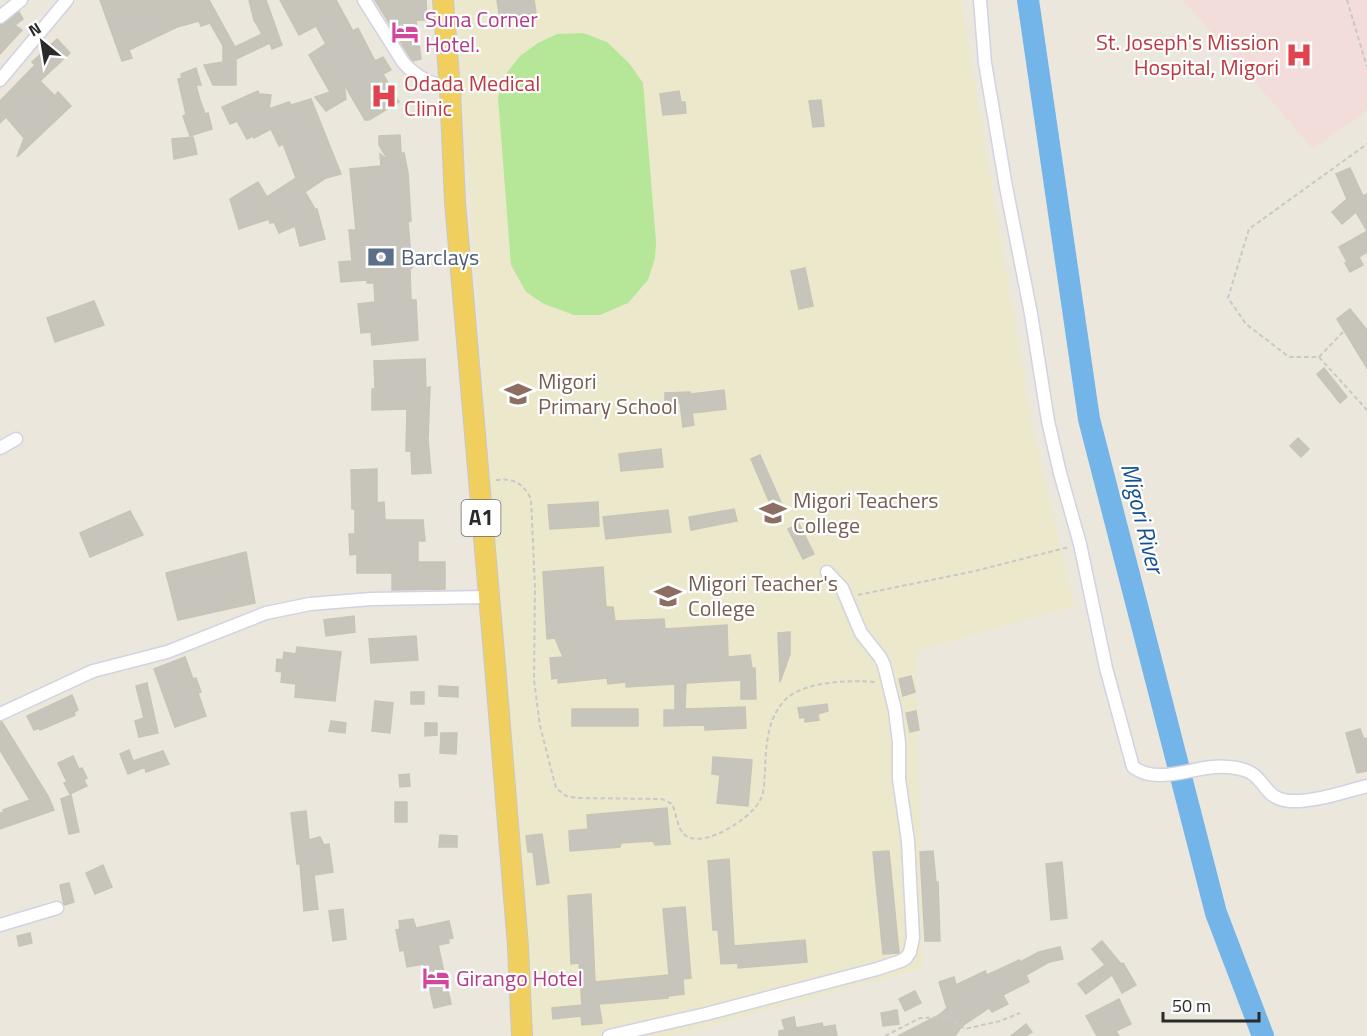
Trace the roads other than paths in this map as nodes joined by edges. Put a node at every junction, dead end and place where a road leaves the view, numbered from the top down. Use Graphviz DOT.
graph roads {
  1 [pos="21,0"];
  2 [pos="67,0"];
  3 [pos="364,0"];
  4 [pos="443,0"];
  5 [pos="980,0"];
  6 [pos="0,17"];
  7 [pos="0,80"];
  8 [pos="450,87"];
  9 [pos="16,440"];
  10 [pos="0,448"];
  11 [pos="828,573"];
  12 [pos="488,597"];
  13 [pos="0,714"];
  14 [pos="1367,786"];
  15 [pos="57,908"];
  16 [pos="0,925"];
  17 [pos="522,1036"];
  18 [pos="609,1036"];
  1 -- 6 [label="street"];
  2 -- 7 [label="street"];
  3 -- 8 [label="street"];
  4 -- 8 [label="highway, A1"];
  5 -- 14 [label="street"];
  8 -- 12 [label="highway, A1"];
  9 -- 10 [label="street"];
  11 -- 18 [label="street"];
  12 -- 13 [label="street"];
  12 -- 17 [label="highway, A1"];
  15 -- 16 [label="street"];
}
